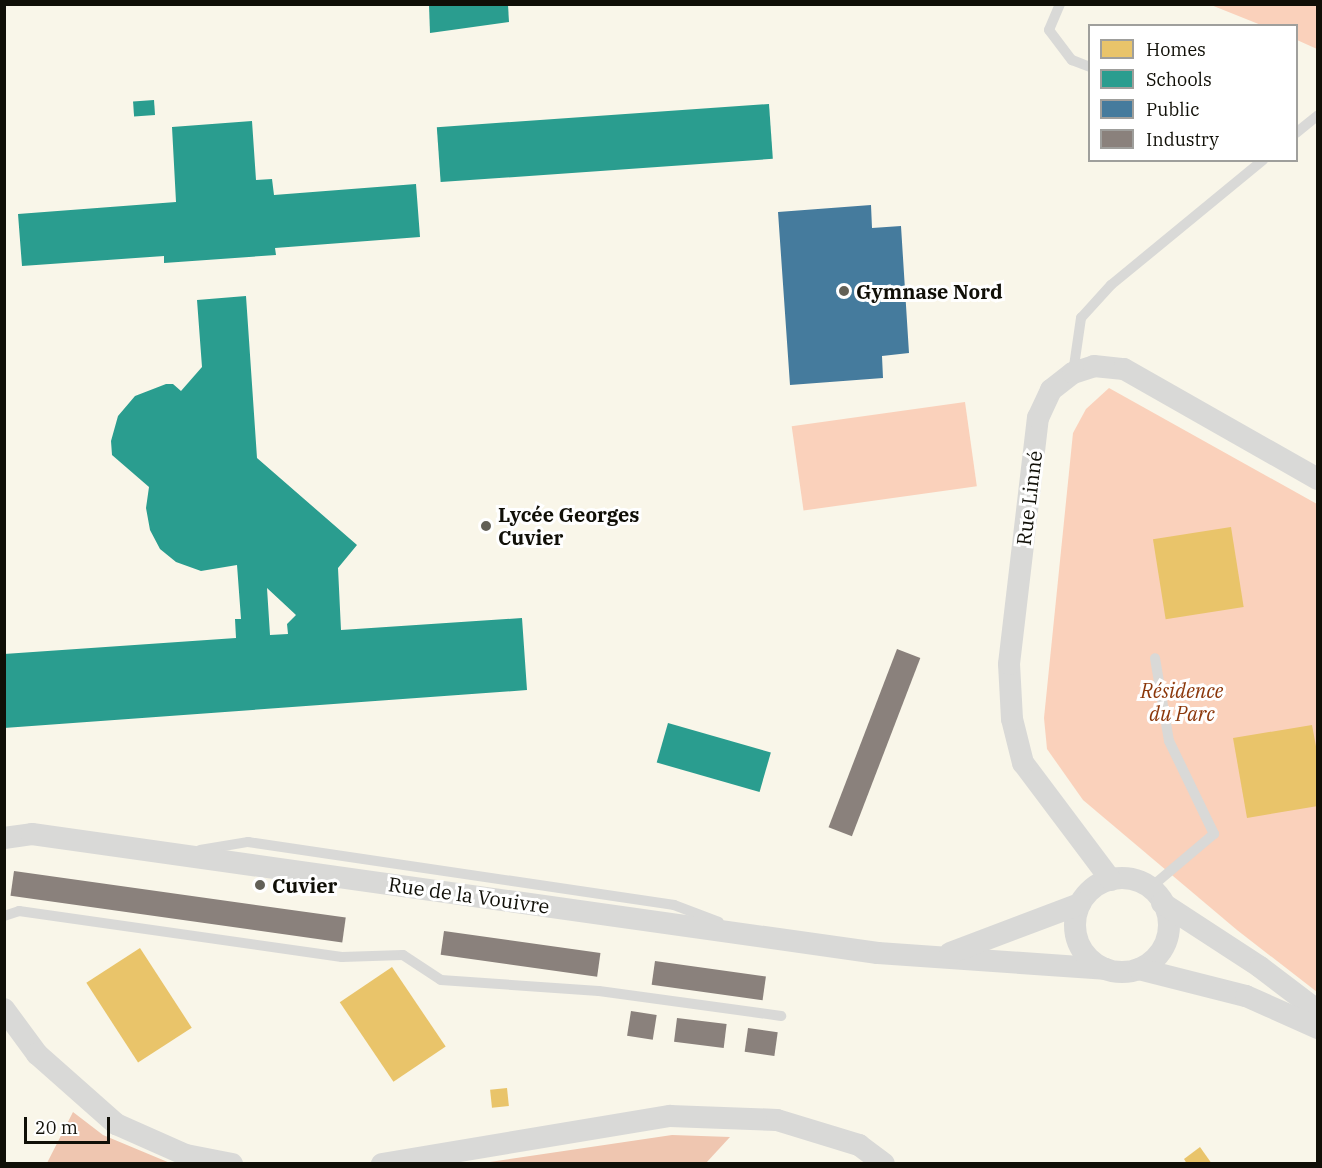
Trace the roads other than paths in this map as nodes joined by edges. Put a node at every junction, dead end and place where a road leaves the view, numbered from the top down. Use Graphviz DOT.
graph roads {
  1 [pos="1060,4"];
  2 [pos="1088,67"];
  3 [pos="1317,115"];
  4 [pos="1298,131"];
  5 [pos="1260,162"];
  6 [pos="1073,373"];
  7 [pos="1317,479"];
  8 [pos="1155,658"];
  9 [pos="4,838"];
  10 [pos="1110,880"];
  11 [pos="1156,896"];
  12 [pos="1080,904"];
  13 [pos="4,916"];
  14 [pos="934,958"];
  15 [pos="1104,969"];
  16 [pos="1139,969"];
  17 [pos="4,1009"];
  18 [pos="1317,1011"];
  19 [pos="781,1016"];
  20 [pos="1317,1028"];
  21 [pos="232,1164"];
  22 [pos="382,1164"];
  23 [pos="884,1164"];
  1 -- 2 [label="lane"];
  3 -- 4 [label="lane"];
  5 -- 6 [label="lane"];
  6 -- 7 [label="street, Rue Linné"];
  6 -- 10 [label="street, Rue Linné"];
  8 -- 11 [label="lane"];
  9 -- 14 [label="street, Rue de la Vouivre"];
  10 -- 11 [label="street"];
  10 -- 12 [label="street"];
  11 -- 16 [label="street"];
  11 -- 18 [label="street"];
  12 -- 14 [label="street, Rue de la Vouivre"];
  12 -- 15 [label="street"];
  13 -- 19 [label="lane"];
  14 -- 15 [label="street, Rue de la Vouivre"];
  15 -- 16 [label="street"];
  16 -- 20 [label="street"];
  17 -- 21 [label="street"];
  22 -- 23 [label="street"];
}
